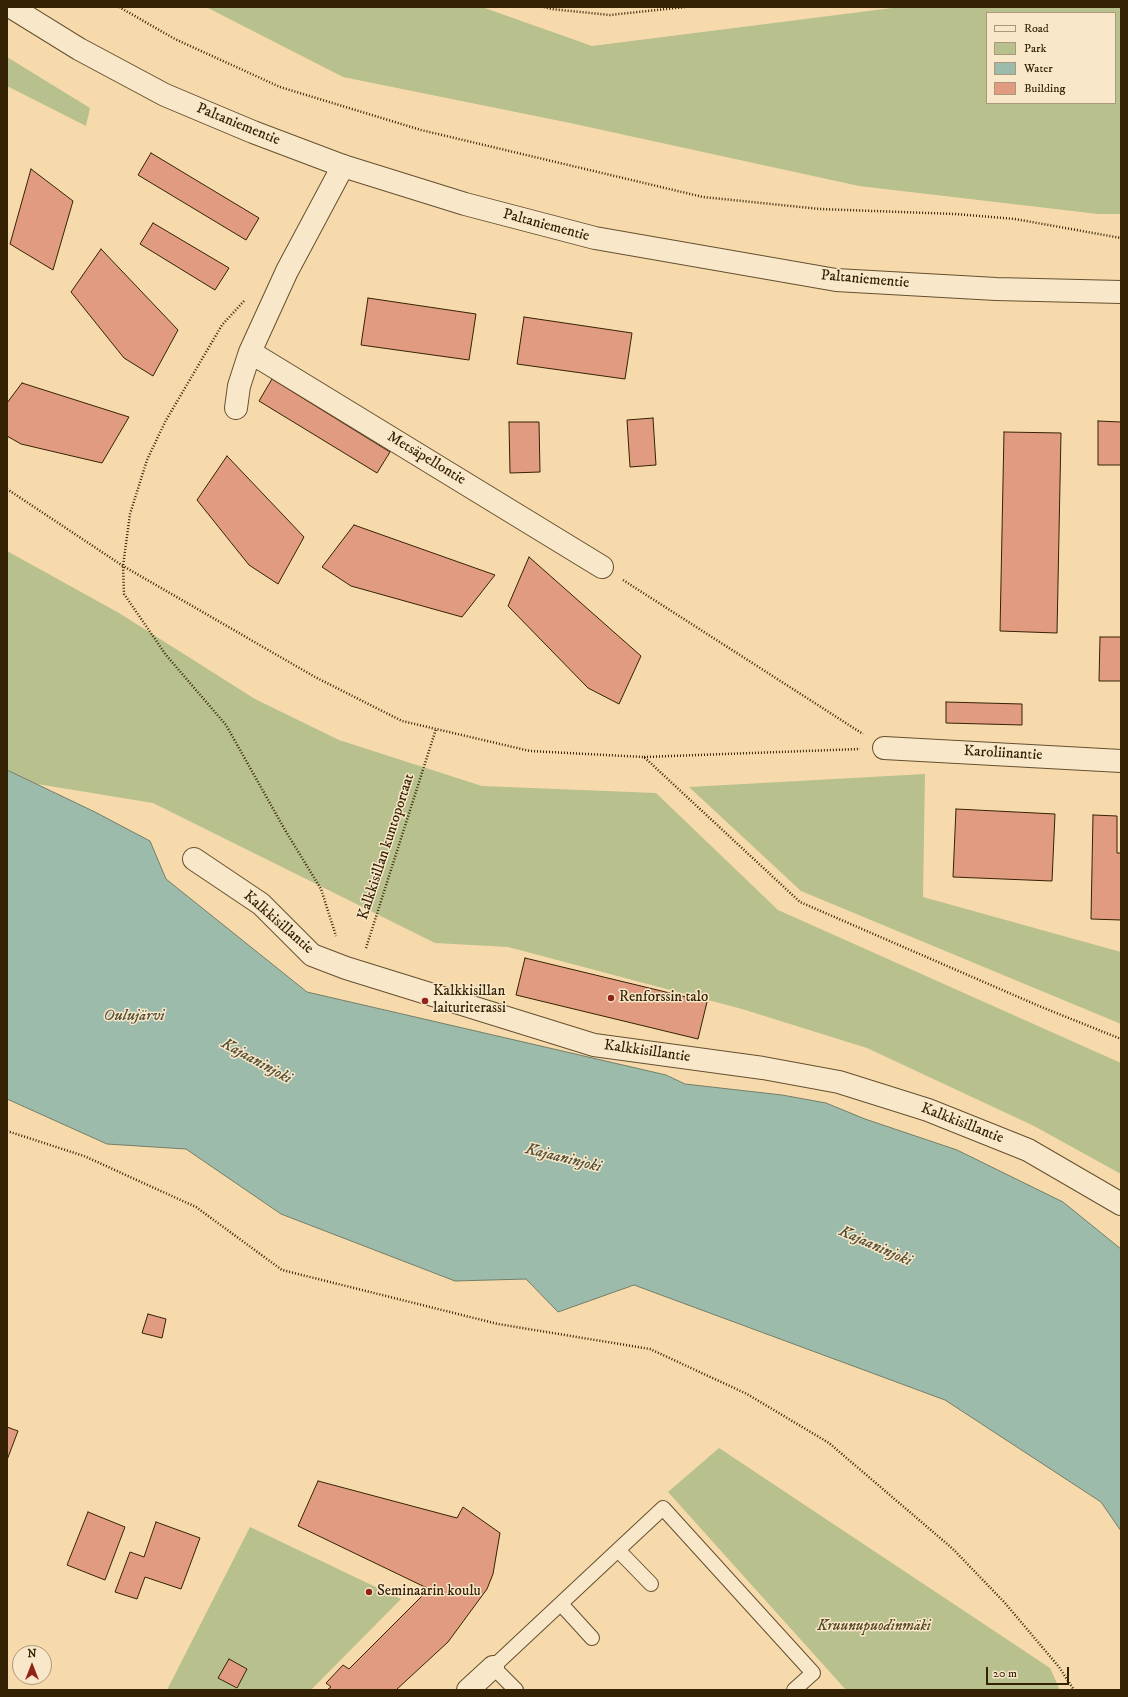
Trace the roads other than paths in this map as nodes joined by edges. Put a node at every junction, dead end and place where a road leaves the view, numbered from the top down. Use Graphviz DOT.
graph roads {
  1 [pos="10,7"];
  2 [pos="343,166"];
  3 [pos="1121,292"];
  4 [pos="250,352"];
  5 [pos="236,408"];
  6 [pos="602,567"];
  7 [pos="884,748"];
  8 [pos="1121,761"];
  9 [pos="194,859"];
  10 [pos="1121,1204"];
  11 [pos="618,1550"];
  12 [pos="651,1584"];
  13 [pos="561,1604"];
  14 [pos="592,1638"];
  15 [pos="493,1667"];
  16 [pos="468,1690"];
  17 [pos="516,1690"];
  18 [pos="794,1690"];
  1 -- 2 [label="street, Paltaniementie"];
  2 -- 3 [label="street, Paltaniementie"];
  2 -- 4 [label="street"];
  4 -- 5 [label="street"];
  4 -- 6 [label="street, Metsäpellontie"];
  7 -- 8 [label="street, Karoliinantie"];
  9 -- 10 [label="street, Kalkkisillantie"];
  11 -- 12 [label="lane"];
  11 -- 13 [label="lane"];
  11 -- 18 [label="lane"];
  13 -- 14 [label="lane"];
  13 -- 15 [label="lane"];
  15 -- 16 [label="street"];
  15 -- 17 [label="lane"];
}
